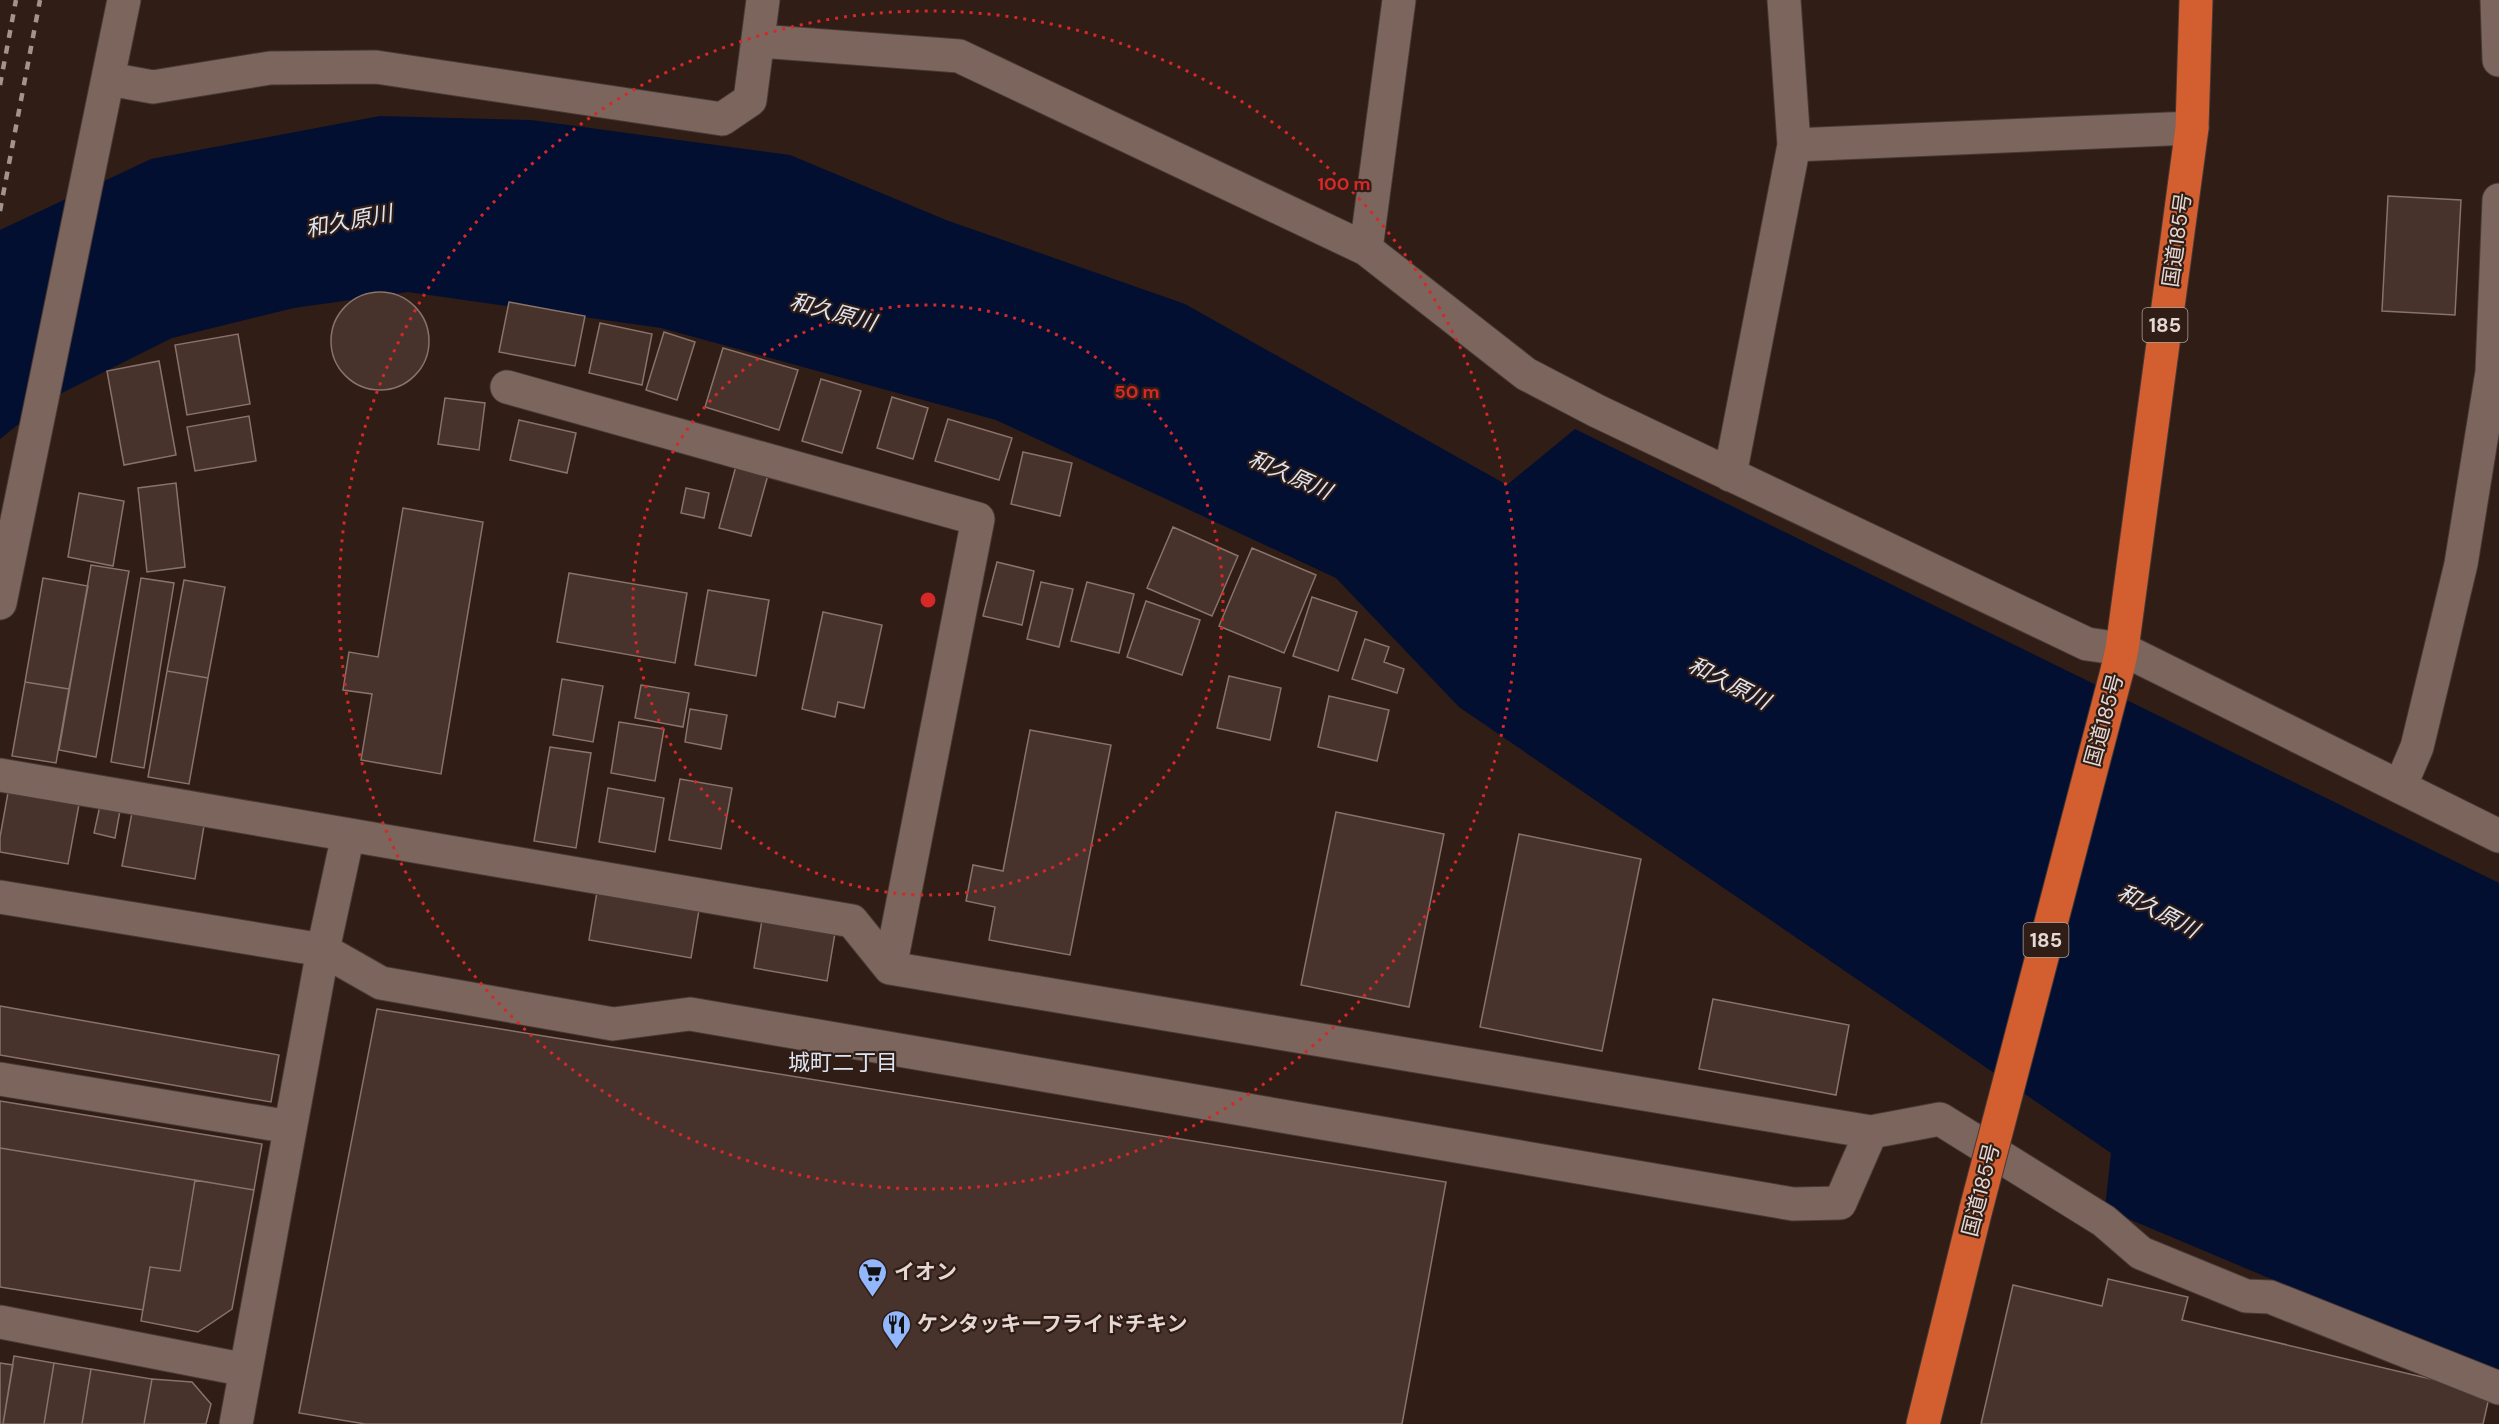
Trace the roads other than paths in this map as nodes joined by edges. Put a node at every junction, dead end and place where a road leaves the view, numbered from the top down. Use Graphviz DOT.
graph roads {
  1 [pos="124,0"];
  2 [pos="763,0"];
  3 [pos="1400,0"];
  4 [pos="1784,0"];
  5 [pos="2196,0"];
  6 [pos="2497,0"];
  7 [pos="758,41"];
  8 [pos="2499,60"];
  9 [pos="109,79"];
  10 [pos="2192,128"];
  11 [pos="1794,145"];
  12 [pos="2499,200"];
  13 [pos="1366,249"];
  14 [pos="507,387"];
  15 [pos="1730,475"];
  16 [pos="0,603"];
  17 [pos="2120,660"];
  18 [pos="0,775"];
  19 [pos="2400,787"];
  20 [pos="348,835"];
  21 [pos="2499,836"];
  22 [pos="0,897"];
  23 [pos="323,950"];
  24 [pos="890,968"];
  25 [pos="0,1078"];
  26 [pos="290,1127"];
  27 [pos="1870,1132"];
  28 [pos="0,1322"];
  29 [pos="246,1370"];
  30 [pos="2499,1388"];
  31 [pos="236,1424"];
  32 [pos="1923,1424"];
  1 -- 9 [label="street"];
  2 -- 7 [label="street"];
  3 -- 13 [label="street"];
  4 -- 11 [label="street"];
  5 -- 10 [label="highway, 国道185号 / 185"];
  6 -- 8 [label="street"];
  7 -- 9 [label="street"];
  7 -- 13 [label="street"];
  9 -- 16 [label="street"];
  10 -- 11 [label="street"];
  10 -- 17 [label="highway, 国道185号 / 185"];
  11 -- 15 [label="street"];
  12 -- 19 [label="street"];
  13 -- 15 [label="street"];
  14 -- 24 [label="street"];
  15 -- 17 [label="street"];
  17 -- 19 [label="street"];
  17 -- 32 [label="highway, 国道185号 / 185, bridge"];
  18 -- 20 [label="street"];
  19 -- 21 [label="street"];
  20 -- 23 [label="street"];
  20 -- 24 [label="street"];
  22 -- 23 [label="street"];
  23 -- 26 [label="street"];
  23 -- 27 [label="street"];
  24 -- 27 [label="street"];
  25 -- 26 [label="street"];
  26 -- 29 [label="street"];
  27 -- 30 [label="street"];
  28 -- 29 [label="street"];
  29 -- 31 [label="street"];
}
